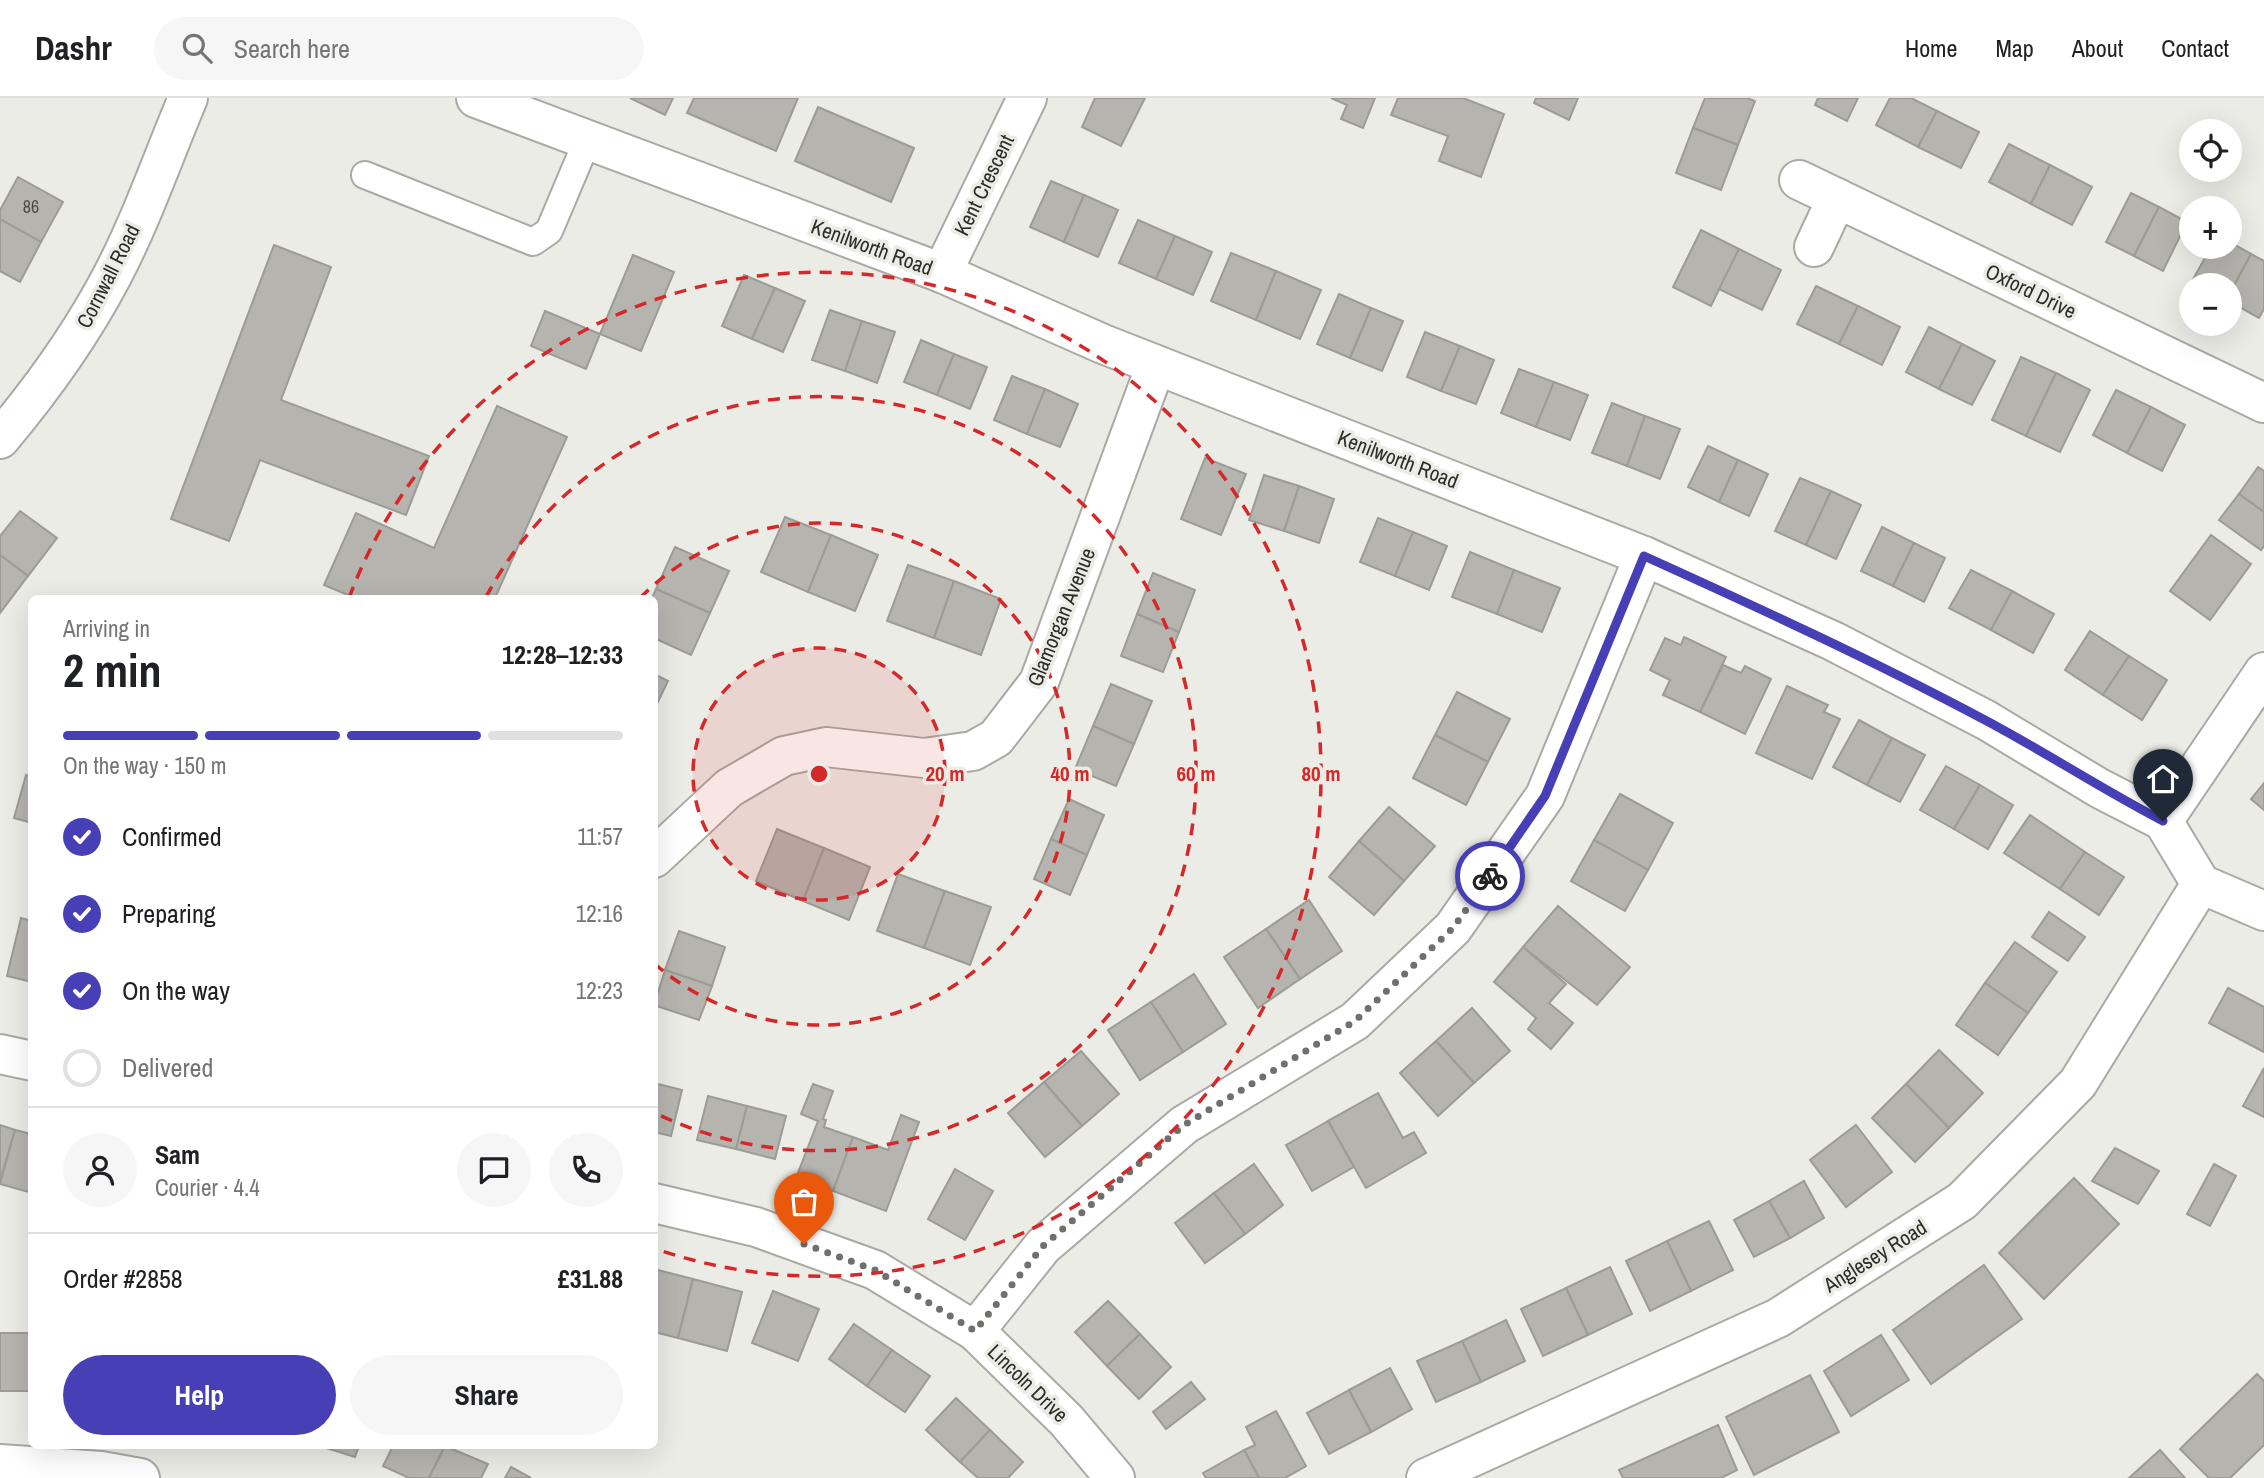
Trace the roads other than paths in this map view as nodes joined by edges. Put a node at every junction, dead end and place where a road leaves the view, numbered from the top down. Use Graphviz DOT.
graph roads {
  1 [pos="188,98"];
  2 [pos="475,98"];
  3 [pos="1027,98"];
  4 [pos="587,141"];
  5 [pos="365,175"];
  6 [pos="1799,180"];
  7 [pos="1837,198"];
  8 [pos="1814,247"];
  9 [pos="942,273"];
  10 [pos="1156,365"];
  11 [pos="2264,403"];
  12 [pos="0,439"];
  13 [pos="1644,556"];
  14 [pos="2264,672"];
  15 [pos="2163,821"];
  16 [pos="658,854"];
  17 [pos="2201,884"];
  18 [pos="2264,911"];
  19 [pos="0,1054"];
  20 [pos="28,1060"];
  21 [pos="658,1204"];
  22 [pos="975,1331"];
  23 [pos="0,1464"];
  24 [pos="140,1478"];
  25 [pos="1115,1478"];
  26 [pos="1426,1478"];
  1 -- 12 [label="street, Cornwall Road"];
  2 -- 4 [label="street, Kenilworth Road"];
  3 -- 9 [label="street, Kent Crescent"];
  4 -- 5 [label="lane"];
  4 -- 9 [label="street, Kenilworth Road"];
  6 -- 7 [label="street, Oxford Drive"];
  7 -- 8 [label="street"];
  7 -- 11 [label="street, Oxford Drive"];
  9 -- 10 [label="street, Kenilworth Road"];
  10 -- 13 [label="street, Kenilworth Road"];
  10 -- 16 [label="street, Glamorgan Avenue"];
  13 -- 15 [label="street, Kenilworth Road"];
  13 -- 22 [label="street"];
  14 -- 15 [label="street"];
  15 -- 17 [label="street"];
  17 -- 18 [label="street"];
  17 -- 26 [label="street, Anglesey Road"];
  19 -- 20 [label="street"];
  21 -- 22 [label="street, Lincoln Drive"];
  22 -- 25 [label="street, Lincoln Drive"];
  23 -- 24 [label="street"];
}
